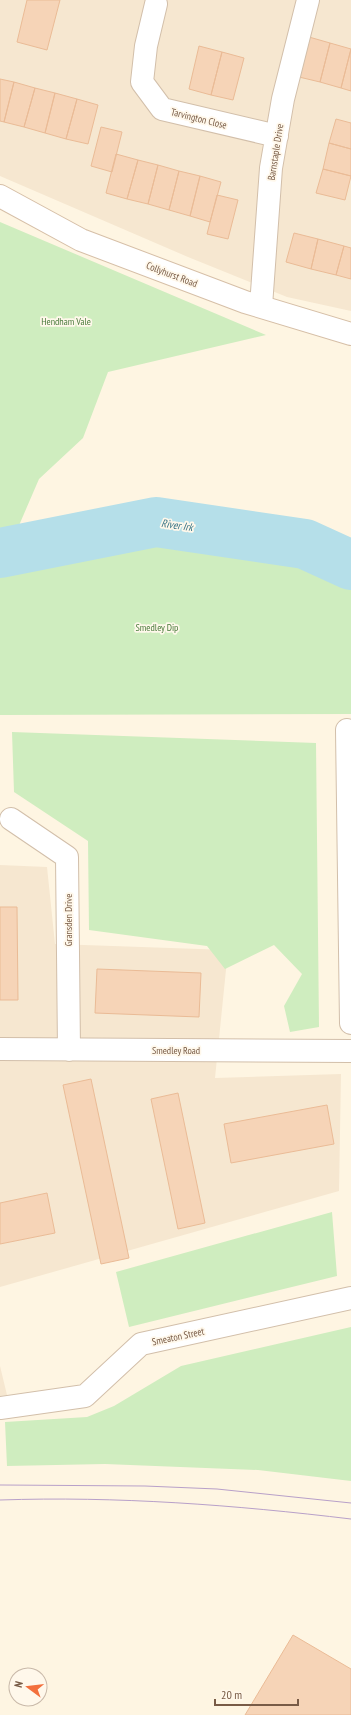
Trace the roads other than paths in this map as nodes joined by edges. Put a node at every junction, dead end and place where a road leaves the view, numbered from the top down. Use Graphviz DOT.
graph roads {
  1 [pos="308,0"];
  2 [pos="156,4"];
  3 [pos="276,136"];
  4 [pos="0,196"];
  5 [pos="262,306"];
  6 [pos="351,334"];
  7 [pos="347,730"];
  8 [pos="11,819"];
  9 [pos="350,879"];
  10 [pos="351,1023"];
  11 [pos="0,1049"];
  12 [pos="68,1050"];
  13 [pos="351,1051"];
  14 [pos="351,1298"];
  15 [pos="0,1408"];
  1 -- 3 [label="street, Barnstaple Drive"];
  2 -- 3 [label="street, Tarvington Close"];
  3 -- 5 [label="street, Barnstaple Drive"];
  4 -- 5 [label="street, Collyhurst Road"];
  5 -- 6 [label="street, Collyhurst Road"];
  7 -- 9 [label="street"];
  8 -- 12 [label="street, Gransden Drive"];
  9 -- 10 [label="street"];
  11 -- 12 [label="street, Smedley Road"];
  12 -- 13 [label="street, Smedley Road"];
  14 -- 15 [label="street, Smeaton Street"];
}
